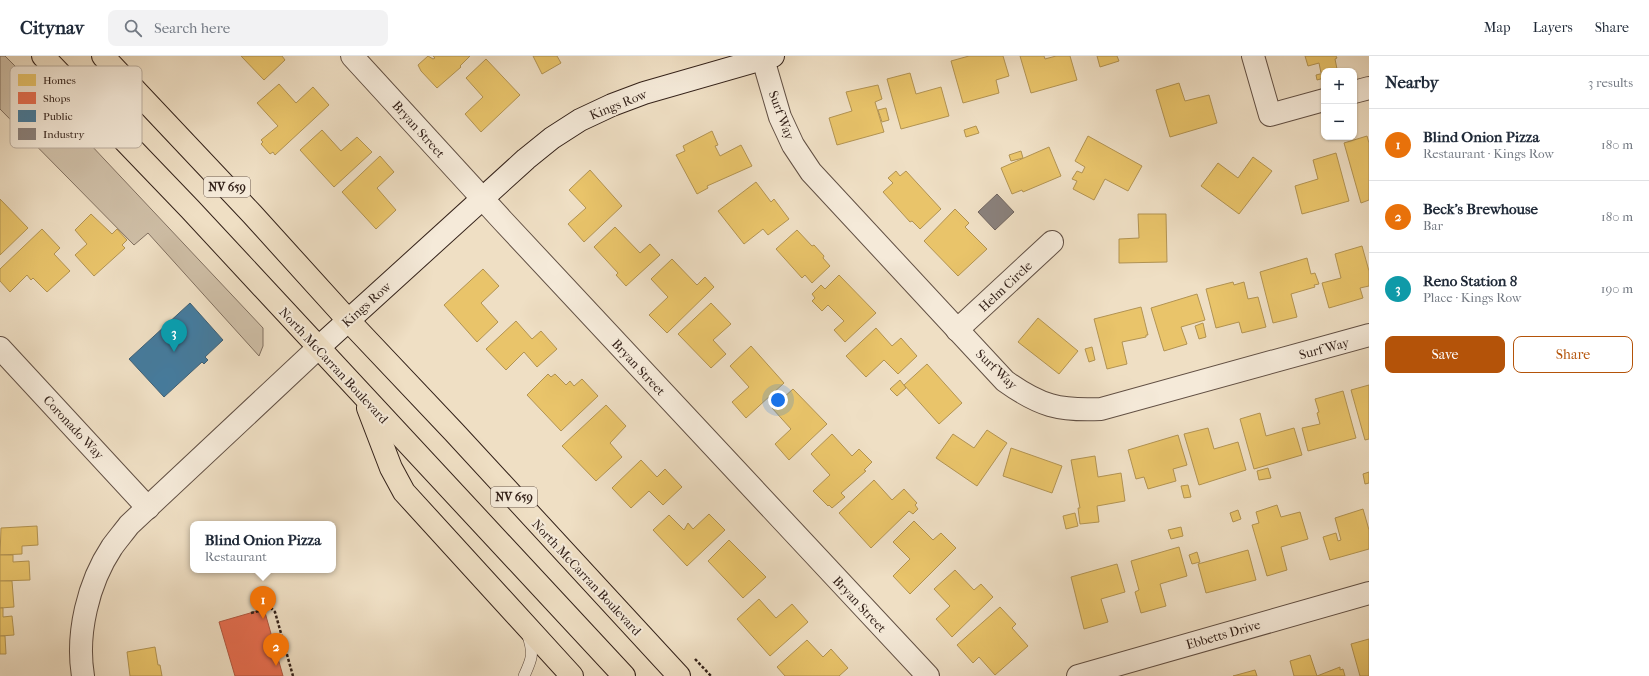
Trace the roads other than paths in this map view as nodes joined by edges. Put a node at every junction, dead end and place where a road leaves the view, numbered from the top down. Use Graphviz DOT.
graph roads {
  1 [pos="43,56"];
  2 [pos="103,56"];
  3 [pos="352,56"];
  4 [pos="1253,56"];
  5 [pos="768,57"];
  6 [pos="53,66"];
  7 [pos="112,66"];
  8 [pos="1369,88"];
  9 [pos="1357,91"];
  10 [pos="142,97"];
  11 [pos="1321,101"];
  12 [pos="131,148"];
  13 [pos="483,199"];
  14 [pos="1052,242"];
  15 [pos="348,320"];
  16 [pos="957,330"];
  17 [pos="1369,335"];
  18 [pos="0,348"];
  19 [pos="318,348"];
  20 [pos="364,398"];
  21 [pos="148,508"];
  22 [pos="1369,593"];
  23 [pos="525,625"];
  24 [pos="84,676"];
  25 [pos="524,676"];
  26 [pos="572,676"];
  27 [pos="624,676"];
  28 [pos="679,676"];
  29 [pos="928,676"];
  30 [pos="1078,676"];
  1 -- 6 [label="main road, North McCarran Boulevard / NV 659"];
  2 -- 7 [label="main road, North McCarran Boulevard / NV 659"];
  3 -- 13 [label="street, Bryan Street"];
  4 -- 11 [label="street"];
  5 -- 13 [label="street, Kings Row"];
  5 -- 16 [label="street, Surf Way"];
  8 -- 9 [label="street"];
  10 -- 15 [label="main road, North McCarran Boulevard / NV 659"];
  12 -- 19 [label="main road, North McCarran Boulevard / NV 659"];
  13 -- 15 [label="street, Kings Row"];
  13 -- 29 [label="street, Bryan Street"];
  14 -- 16 [label="street, Helm Circle"];
  15 -- 19 [label="street, Kings Row"];
  15 -- 28 [label="main road, North McCarran Boulevard / NV 659"];
  16 -- 17 [label="street, Surf Way"];
  18 -- 21 [label="street, Coronado Way"];
  19 -- 20 [label="main road, North McCarran Boulevard / NV 659"];
  19 -- 21 [label="street, Kings Row"];
  20 -- 23 [label="main road"];
  20 -- 27 [label="main road, North McCarran Boulevard / NV 659"];
  21 -- 24 [label="street, Kings Row"];
  22 -- 30 [label="street, Ebbetts Drive"];
  23 -- 25 [label="lane"];
  23 -- 26 [label="main road"];
}
